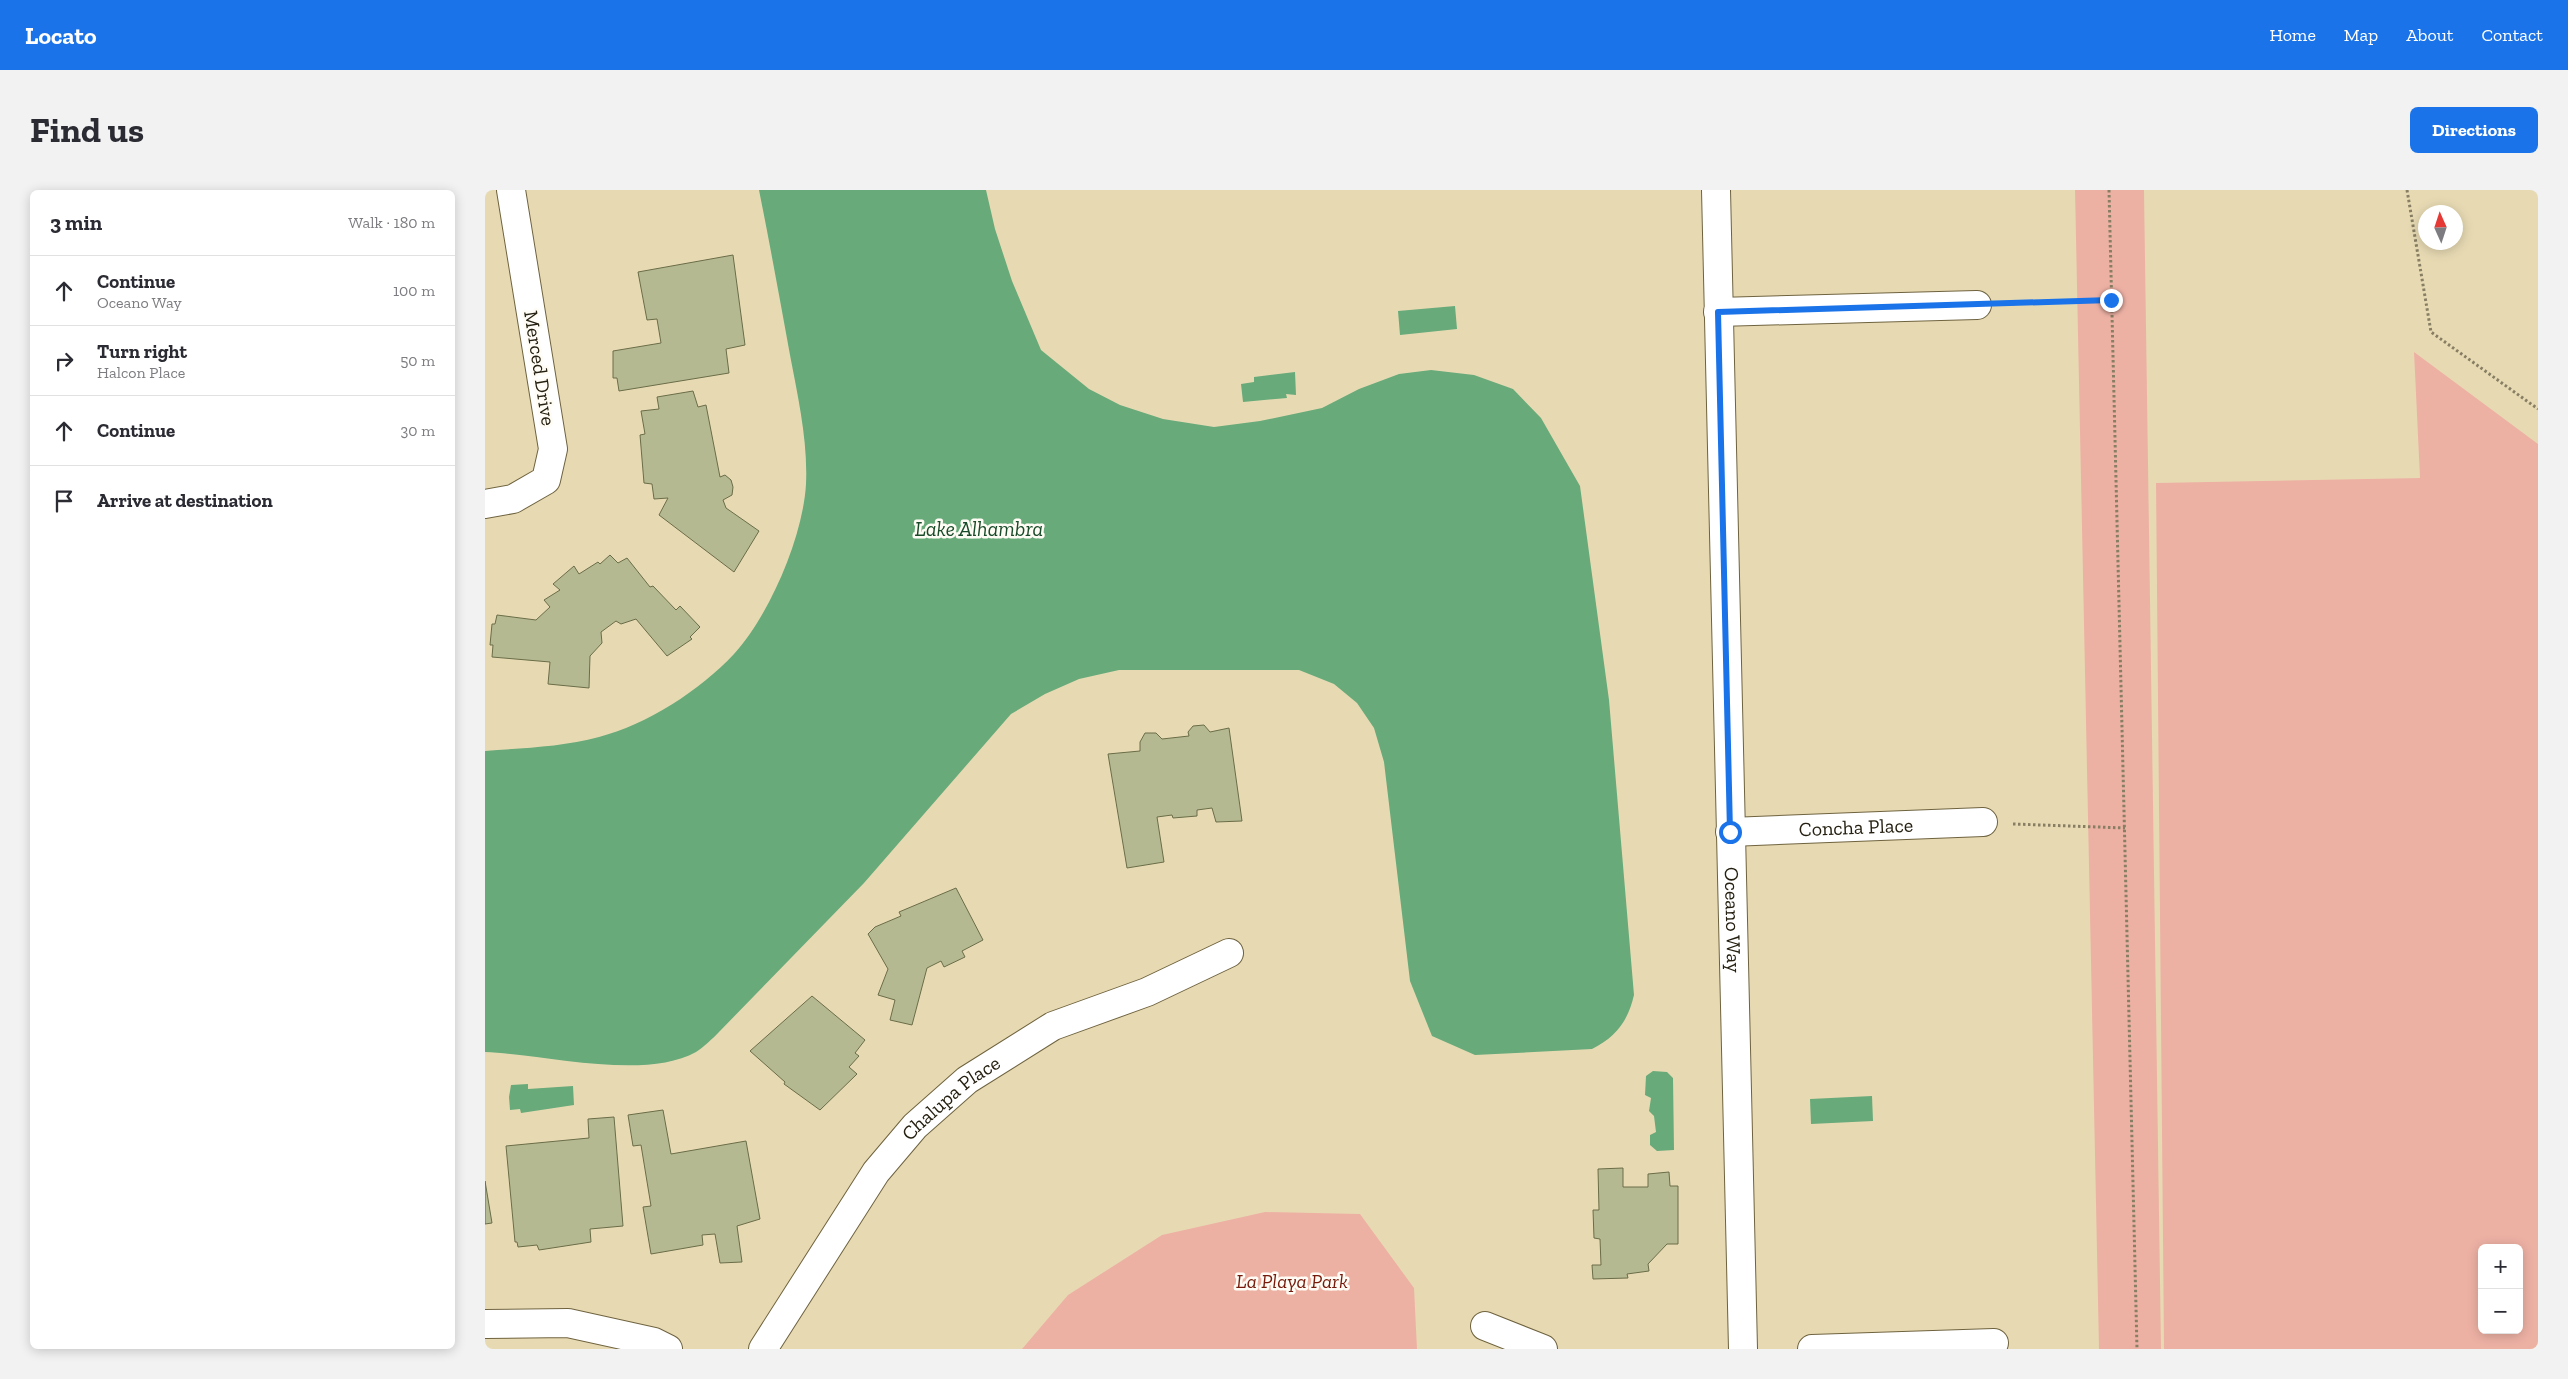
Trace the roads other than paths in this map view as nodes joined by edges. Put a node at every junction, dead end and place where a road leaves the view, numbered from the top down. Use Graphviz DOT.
graph roads {
  1 [pos="511,190"];
  2 [pos="1716,190"];
  3 [pos="1977,305"];
  4 [pos="1718,312"];
  5 [pos="485,504"];
  6 [pos="1983,822"];
  7 [pos="1730,832"];
  8 [pos="1229,953"];
  9 [pos="485,1324"];
  10 [pos="1485,1326"];
  11 [pos="1994,1343"];
  12 [pos="668,1349"];
  13 [pos="763,1349"];
  14 [pos="1543,1349"];
  15 [pos="1743,1349"];
  16 [pos="1811,1349"];
  1 -- 5 [label="street, Merced Drive"];
  2 -- 4 [label="street, Oceano Way"];
  3 -- 4 [label="street"];
  4 -- 7 [label="street, Oceano Way"];
  6 -- 7 [label="street, Concha Place"];
  7 -- 15 [label="street, Oceano Way"];
  8 -- 13 [label="street, Chalupa Place"];
  9 -- 12 [label="street"];
  10 -- 14 [label="street"];
  11 -- 16 [label="street"];
}
